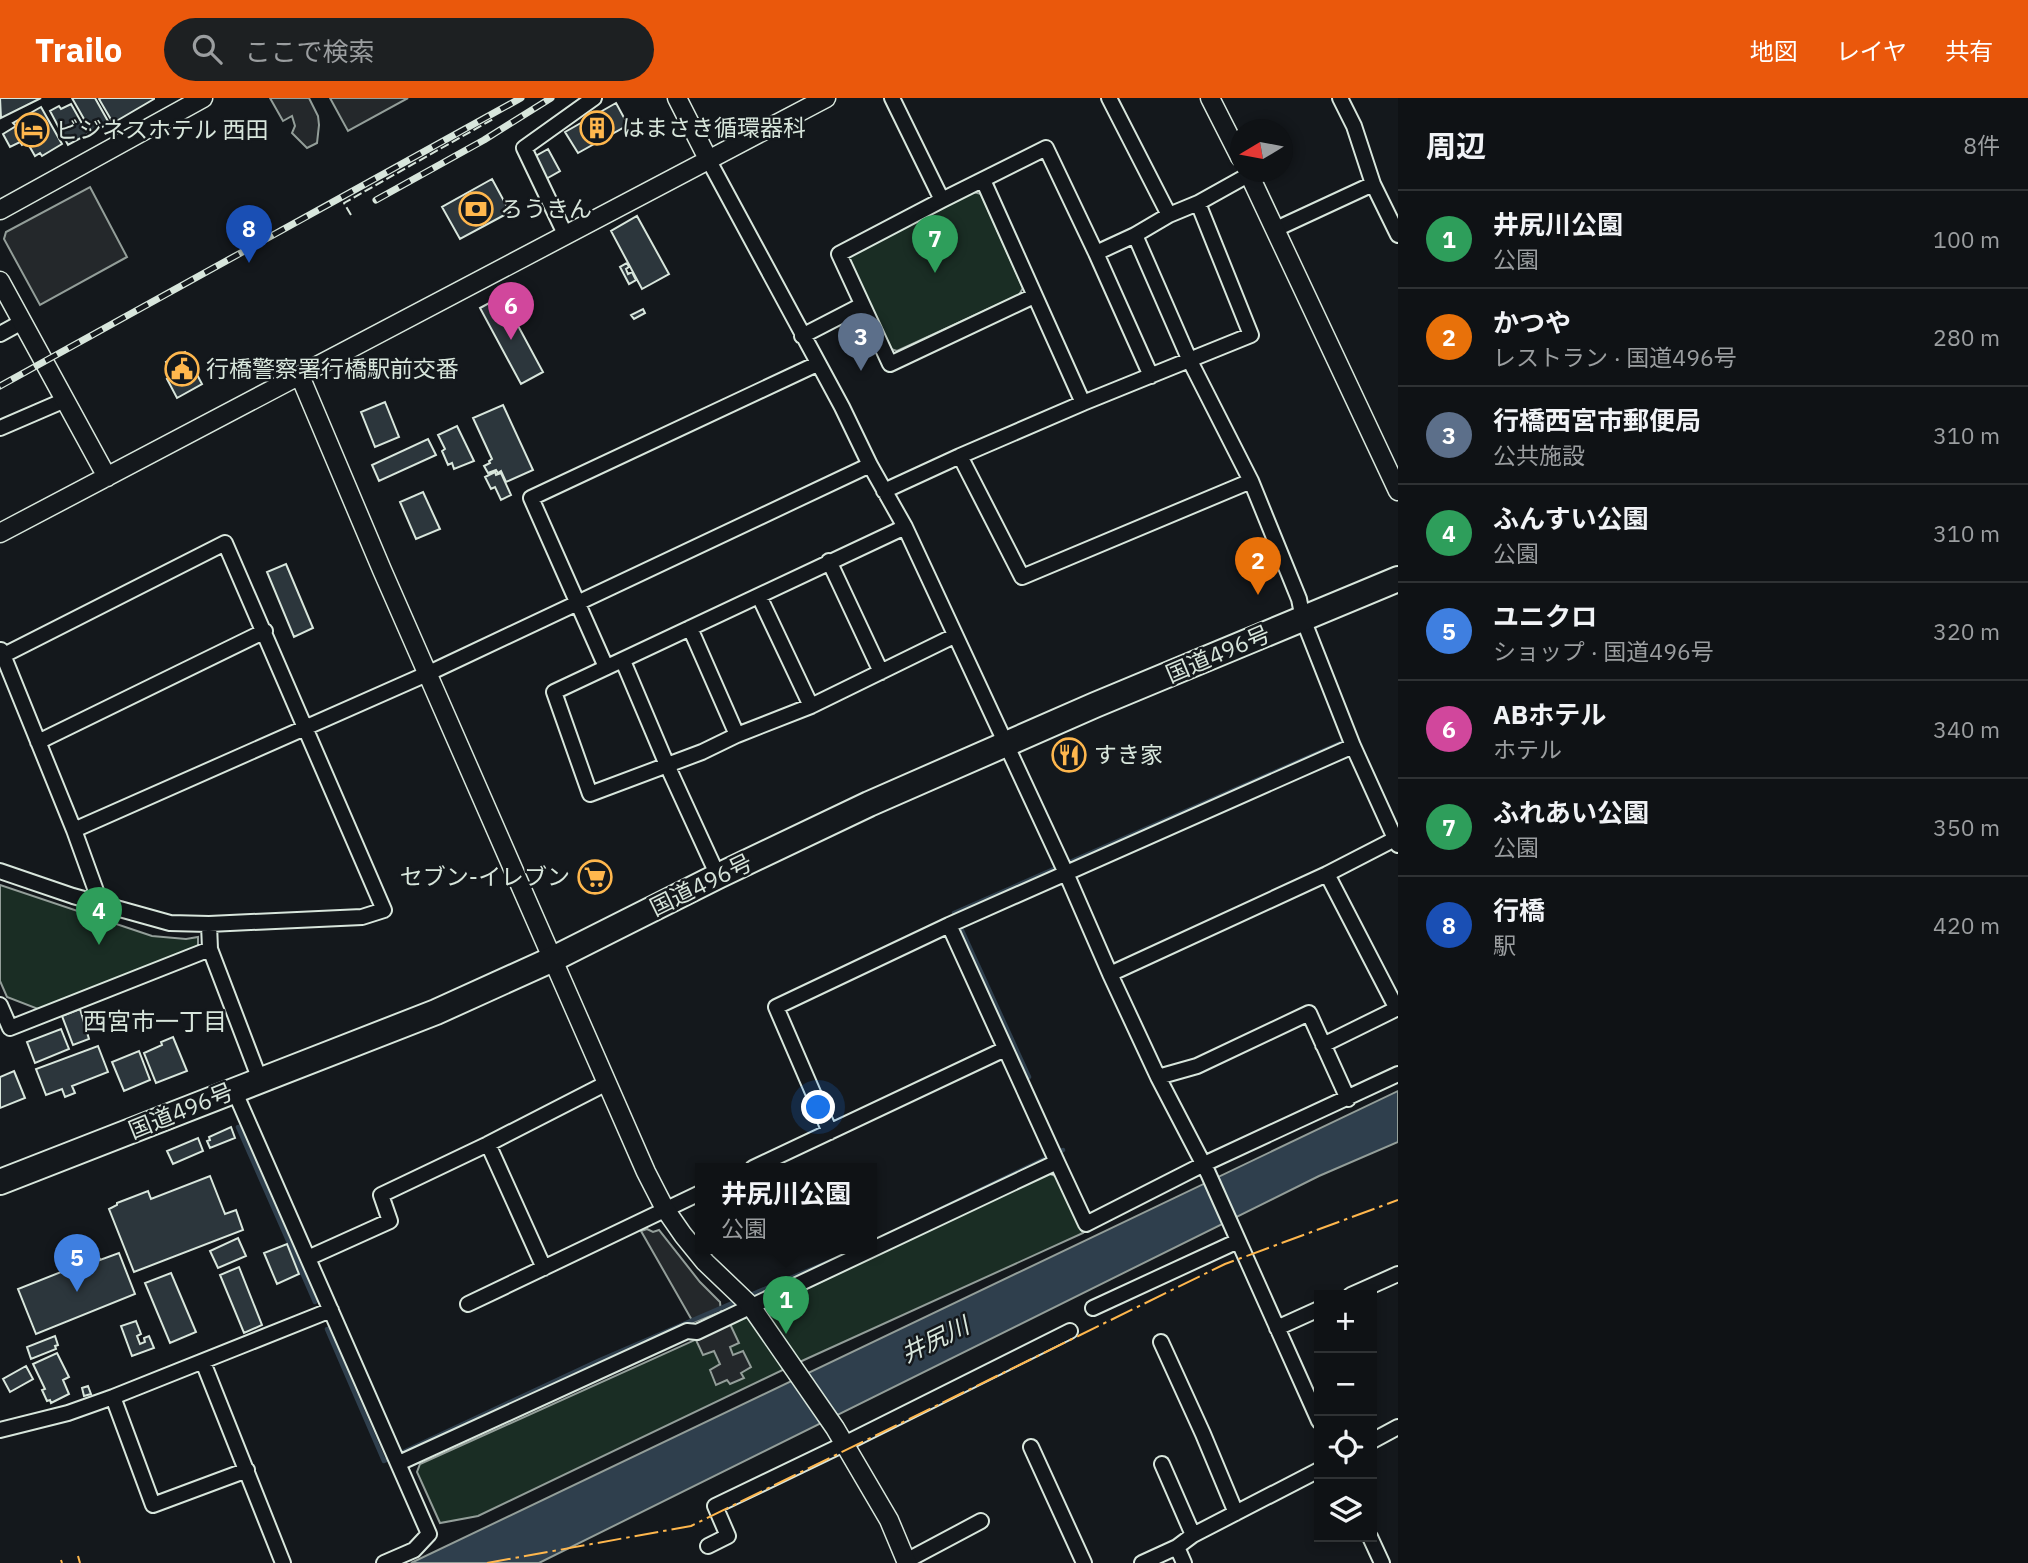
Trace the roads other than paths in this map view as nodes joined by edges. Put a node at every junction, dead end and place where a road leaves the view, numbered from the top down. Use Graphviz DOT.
graph roads {
  1 [pos="203,98"];
  2 [pos="594,98"];
  3 [pos="677,98"];
  4 [pos="826,98"];
  5 [pos="892,98"];
  6 [pos="1109,98"];
  7 [pos="1210,98"];
  8 [pos="1340,98"];
  9 [pos="1230,136"];
  10 [pos="708,159"];
  11 [pos="984,180"];
  12 [pos="1234,182"];
  13 [pos="1253,182"];
  14 [pos="1373,184"];
  15 [pos="943,200"];
  16 [pos="1198,203"];
  17 [pos="0,210"];
  18 [pos="1169,215"];
  19 [pos="1276,229"];
  20 [pos="1135,235"];
  21 [pos="1398,235"];
  22 [pos="566,236"];
  23 [pos="1096,253"];
  24 [pos="0,281"];
  25 [pos="1034,296"];
  26 [pos="862,305"];
  27 [pos="22,322"];
  28 [pos="0,334"];
  29 [pos="802,336"];
  30 [pos="1190,361"];
  31 [pos="817,364"];
  32 [pos="300,376"];
  33 [pos="1151,376"];
  34 [pos="65,400"];
  35 [pos="1083,403"];
  36 [pos="0,428"];
  37 [pos="960,456"];
  38 [pos="870,465"];
  39 [pos="107,477"];
  40 [pos="1251,481"];
  41 [pos="884,491"];
  42 [pos="1398,491"];
  43 [pos="905,527"];
  44 [pos="0,533"];
  45 [pos="830,561"];
  46 [pos="1398,579"];
  47 [pos="759,596"];
  48 [pos="577,603"];
  49 [pos="1303,619"];
  50 [pos="690,628"];
  51 [pos="265,631"];
  52 [pos="954,636"];
  53 [pos="1,654"];
  54 [pos="623,661"];
  55 [pos="606,667"];
  56 [pos="881,672"];
  57 [pos="429,673"];
  58 [pos="811,706"];
  59 [pos="306,726"];
  60 [pos="737,735"];
  61 [pos="38,742"];
  62 [pos="1006,745"];
  63 [pos="1353,746"];
  64 [pos="667,765"];
  65 [pos="74,830"];
  66 [pos="1396,842"];
  67 [pos="0,871"];
  68 [pos="1066,873"];
  69 [pos="1327,874"];
  70 [pos="718,876"];
  71 [pos="100,902"];
  72 [pos="209,924"];
  73 [pos="949,925"];
  74 [pos="211,949"];
  75 [pos="553,960"];
  76 [pos="1110,974"];
  77 [pos="0,1005"];
  78 [pos="1397,1008"];
  79 [pos="1324,1045"];
  80 [pos="1005,1049"];
  81 [pos="1398,1074"];
  82 [pos="1158,1077"];
  83 [pos="260,1080"];
  84 [pos="607,1083"];
  85 [pos="234,1090"];
  86 [pos="1348,1098"];
  87 [pos="830,1132"];
  88 [pos="488,1144"];
  89 [pos="1057,1162"];
  90 [pos="765,1163"];
  91 [pos="1205,1169"];
  92 [pos="0,1182"];
  93 [pos="695,1195"];
  94 [pos="665,1209"];
  95 [pos="1237,1237"];
  96 [pos="877,1246"];
  97 [pos="695,1249"];
  98 [pos="699,1254"];
  99 [pos="859,1254"];
  100 [pos="308,1258"];
  101 [pos="544,1268"];
  102 [pos="1398,1274"];
  103 [pos="1362,1290"];
  104 [pos="468,1304"];
  105 [pos="750,1305"];
  106 [pos="1093,1308"];
  107 [pos="331,1310"];
  108 [pos="1314,1311"];
  109 [pos="1278,1328"];
  110 [pos="1070,1331"];
  111 [pos="1161,1342"];
  112 [pos="203,1362"];
  113 [pos="113,1397"];
  114 [pos="1317,1416"];
  115 [pos="1398,1427"];
  116 [pos="0,1430"];
  117 [pos="840,1436"];
  118 [pos="1377,1438"];
  119 [pos="1031,1447"];
  120 [pos="399,1463"];
  121 [pos="1162,1464"];
  122 [pos="247,1470"];
  123 [pos="1314,1473"];
  124 [pos="1236,1513"];
  125 [pos="981,1521"];
  126 [pos="1193,1535"];
  127 [pos="1372,1542"];
  128 [pos="708,1546"];
  129 [pos="1177,1547"];
  130 [pos="907,1562"];
  131 [pos="283,1563"];
  132 [pos="384,1563"];
  133 [pos="1084,1563"];
  134 [pos="1142,1563"];
  135 [pos="1184,1563"];
  136 [pos="1382,1563"];
  1 -- 17 [label="street"];
  2 -- 22 [label="street"];
  3 -- 10 [label="street"];
  4 -- 10 [label="street"];
  5 -- 15 [label="street"];
  6 -- 18 [label="street"];
  7 -- 9 [label="street"];
  8 -- 14 [label="street"];
  10 -- 22 [label="street"];
  10 -- 29 [label="street"];
  11 -- 15 [label="street"];
  11 -- 23 [label="street"];
  11 -- 25 [label="street"];
  12 -- 16 [label="street"];
  13 -- 19 [label="street"];
  14 -- 19 [label="street"];
  14 -- 21 [label="street"];
  15 -- 26 [label="street"];
  16 -- 18 [label="street"];
  16 -- 30 [label="street"];
  18 -- 20 [label="street"];
  19 -- 42 [label="street"];
  20 -- 23 [label="street"];
  20 -- 30 [label="street"];
  22 -- 32 [label="street"];
  23 -- 33 [label="street"];
  24 -- 27 [label="street"];
  25 -- 26 [label="street"];
  25 -- 35 [label="street"];
  26 -- 29 [label="street"];
  27 -- 28 [label="street"];
  27 -- 34 [label="street"];
  29 -- 31 [label="street"];
  30 -- 33 [label="street"];
  30 -- 40 [label="street"];
  31 -- 38 [label="street"];
  31 -- 48 [label="street"];
  32 -- 39 [label="street"];
  32 -- 57 [label="street"];
  33 -- 35 [label="street"];
  34 -- 36 [label="street"];
  34 -- 39 [label="street"];
  35 -- 37 [label="street"];
  37 -- 40 [label="street"];
  37 -- 41 [label="street"];
  38 -- 41 [label="street"];
  38 -- 48 [label="street"];
  39 -- 44 [label="street"];
  40 -- 49 [label="street"];
  41 -- 43 [label="street"];
  43 -- 45 [label="street"];
  43 -- 52 [label="street"];
  45 -- 47 [label="street"];
  45 -- 56 [label="street"];
  46 -- 49 [label="highway, 国道496号"];
  47 -- 50 [label="street"];
  47 -- 58 [label="street"];
  48 -- 55 [label="street"];
  48 -- 57 [label="street"];
  49 -- 62 [label="highway, 国道496号"];
  49 -- 63 [label="street"];
  50 -- 54 [label="street"];
  50 -- 60 [label="street"];
  51 -- 53 [label="street"];
  51 -- 59 [label="street"];
  51 -- 61 [label="street"];
  52 -- 56 [label="street"];
  52 -- 62 [label="street"];
  53 -- 61 [label="street"];
  54 -- 55 [label="street"];
  54 -- 64 [label="street"];
  55 -- 64 [label="street"];
  56 -- 58 [label="street"];
  57 -- 59 [label="street"];
  57 -- 75 [label="street"];
  58 -- 60 [label="street"];
  59 -- 65 [label="street"];
  59 -- 72 [label="street"];
  60 -- 64 [label="street"];
  61 -- 65 [label="street"];
  62 -- 68 [label="street"];
  62 -- 70 [label="highway, 国道496号"];
  63 -- 66 [label="street"];
  63 -- 68 [label="street"];
  64 -- 70 [label="street"];
  65 -- 71 [label="street"];
  66 -- 69 [label="street"];
  67 -- 71 [label="street"];
  68 -- 73 [label="street"];
  68 -- 76 [label="street"];
  69 -- 76 [label="street"];
  69 -- 78 [label="street"];
  70 -- 75 [label="highway, 国道496号"];
  71 -- 72 [label="street"];
  72 -- 74 [label="street"];
  73 -- 80 [label="street"];
  73 -- 87 [label="street"];
  74 -- 77 [label="street"];
  74 -- 83 [label="street"];
  75 -- 83 [label="highway, 国道496号"];
  75 -- 84 [label="street"];
  76 -- 82 [label="street"];
  78 -- 79 [label="street"];
  79 -- 82 [label="street"];
  79 -- 86 [label="street"];
  80 -- 87 [label="street"];
  80 -- 89 [label="street"];
  81 -- 86 [label="street"];
  82 -- 91 [label="street"];
  83 -- 85 [label="highway, 国道496号"];
  84 -- 88 [label="street"];
  84 -- 94 [label="street"];
  85 -- 92 [label="highway, 国道496号"];
  85 -- 100 [label="street"];
  86 -- 91 [label="street"];
  87 -- 90 [label="street"];
  88 -- 100 [label="street"];
  88 -- 101 [label="street"];
  89 -- 91 [label="street"];
  89 -- 96 [label="street"];
  91 -- 95 [label="street"];
  93 -- 94 [label="street"];
  94 -- 97 [label="street"];
  94 -- 101 [label="street"];
  95 -- 106 [label="street"];
  95 -- 109 [label="street"];
  98 -- 105 [label="street"];
  99 -- 105 [label="street"];
  100 -- 107 [label="street"];
  101 -- 104 [label="street"];
  102 -- 103 [label="street"];
  105 -- 117 [label="street"];
  105 -- 120 [label="street"];
  107 -- 112 [label="street"];
  107 -- 120 [label="street"];
  108 -- 109 [label="street"];
  109 -- 114 [label="street"];
  110 -- 117 [label="street"];
  111 -- 124 [label="street"];
  112 -- 113 [label="street"];
  112 -- 122 [label="street"];
  113 -- 116 [label="street"];
  113 -- 122 [label="street"];
  115 -- 118 [label="street"];
  117 -- 128 [label="street"];
  117 -- 130 [label="street"];
  119 -- 133 [label="street"];
  120 -- 132 [label="street"];
  121 -- 126 [label="street"];
  122 -- 131 [label="street"];
  123 -- 124 [label="street"];
  124 -- 126 [label="street"];
  125 -- 130 [label="street"];
  126 -- 129 [label="street"];
  127 -- 136 [label="street"];
  129 -- 134 [label="street"];
  129 -- 135 [label="street"];
}
